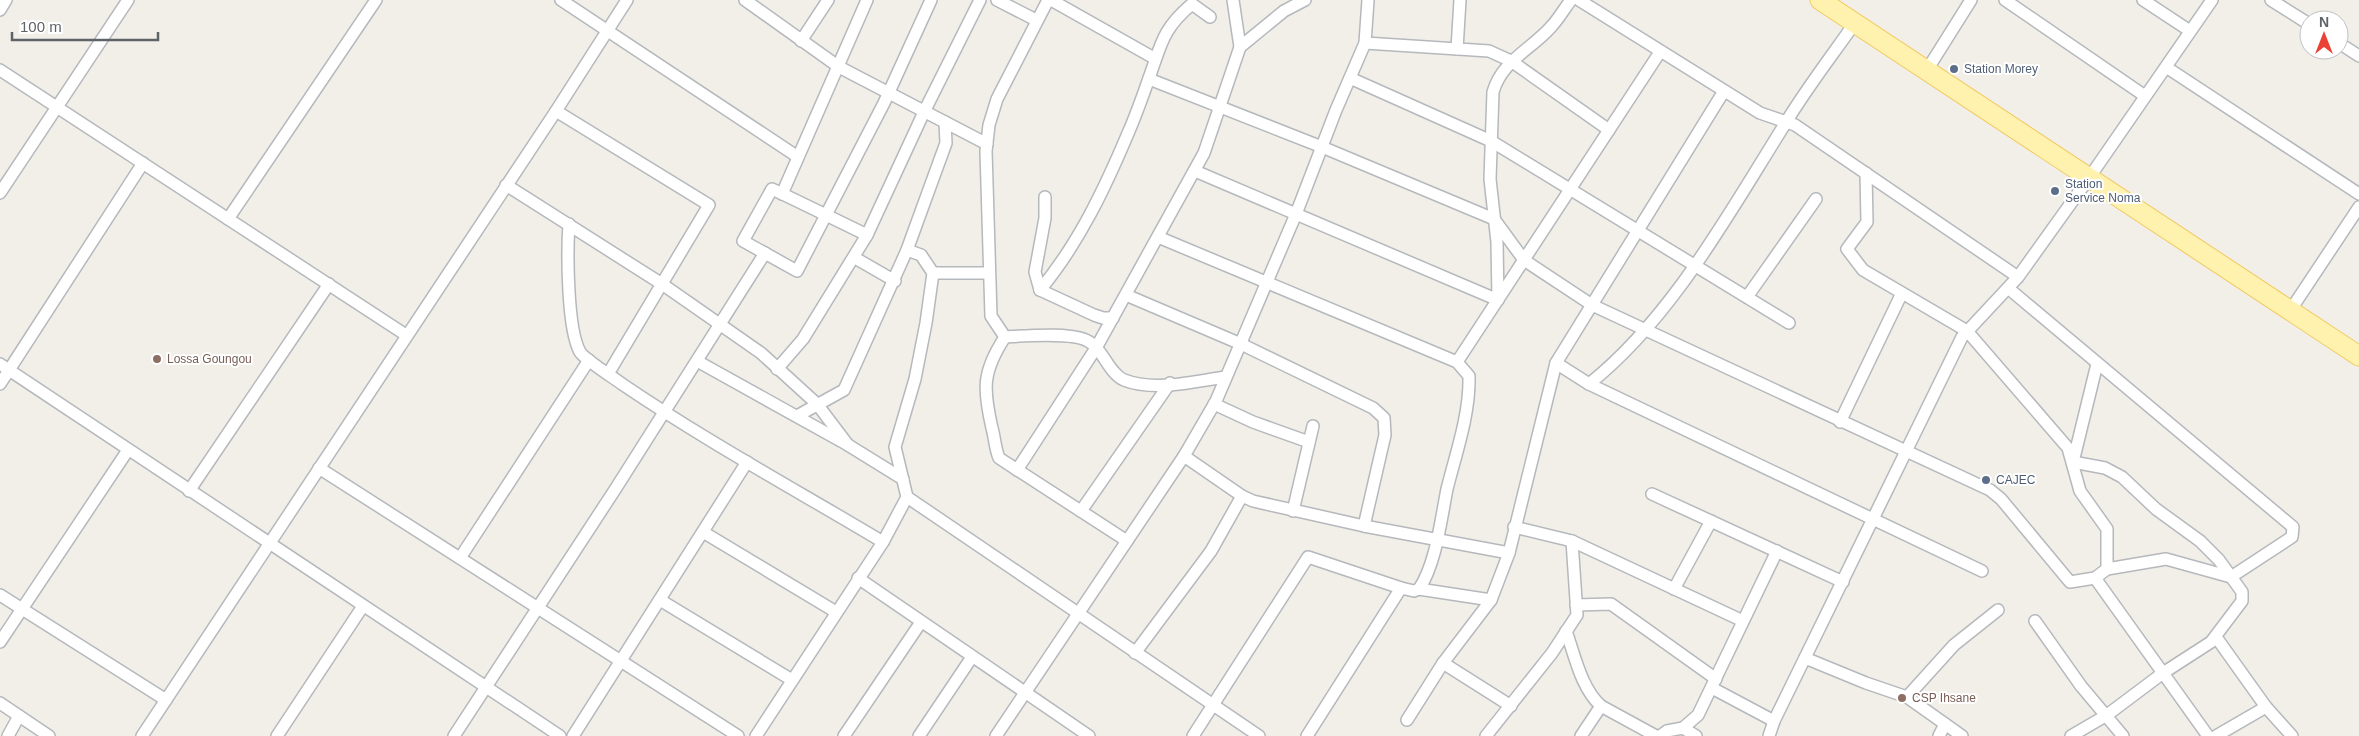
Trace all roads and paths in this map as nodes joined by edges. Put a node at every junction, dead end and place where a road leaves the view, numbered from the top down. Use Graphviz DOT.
graph roads {
  1 [pos="6,0"];
  2 [pos="128,0"];
  3 [pos="376,0"];
  4 [pos="561,0"];
  5 [pos="627,0"];
  6 [pos="745,0"];
  7 [pos="828,0"];
  8 [pos="868,0"];
  9 [pos="931,0"];
  10 [pos="980,0"];
  11 [pos="996,0"];
  12 [pos="1050,0"];
  13 [pos="1233,0"];
  14 [pos="1305,0"];
  15 [pos="1363,0"];
  16 [pos="1368,0"];
  17 [pos="1460,0"];
  18 [pos="1571,0"];
  19 [pos="1579,0"];
  20 [pos="1971,0"];
  21 [pos="2005,0"];
  22 [pos="2143,0"];
  23 [pos="2212,0"];
  24 [pos="2270,0"];
  25 [pos="1830,3"];
  26 [pos="759,4"];
  27 [pos="0,10"];
  28 [pos="1210,17"];
  29 [pos="2299,18"];
  30 [pos="1036,20"];
  31 [pos="1854,24"];
  32 [pos="606,31"];
  33 [pos="2190,32"];
  34 [pos="801,41"];
  35 [pos="1366,43"];
  36 [pos="1240,47"];
  37 [pos="1458,49"];
  38 [pos="1660,52"];
  39 [pos="1154,58"];
  40 [pos="1511,61"];
  41 [pos="2166,67"];
  42 [pos="838,68"];
  43 [pos="0,70"];
  44 [pos="1927,70"];
  45 [pos="1350,78"];
  46 [pos="1149,79"];
  47 [pos="1724,91"];
  48 [pos="889,94"];
  49 [pos="2146,96"];
  50 [pos="1219,106"];
  51 [pos="57,107"];
  52 [pos="556,111"];
  53 [pos="924,112"];
  54 [pos="1786,121"];
  55 [pos="945,122"];
  56 [pos="1609,130"];
  57 [pos="1491,141"];
  58 [pos="987,144"];
  59 [pos="1322,147"];
  60 [pos="798,157"];
  61 [pos="143,163"];
  62 [pos="1195,171"];
  63 [pos="1866,173"];
  64 [pos="2089,178"];
  65 [pos="506,185"];
  66 [pos="1570,188"];
  67 [pos="0,194"];
  68 [pos="782,194"];
  69 [pos="2359,194"];
  70 [pos="1045,197"];
  71 [pos="1816,199"];
  72 [pos="2359,207"];
  73 [pos="1296,214"];
  74 [pos="826,215"];
  75 [pos="228,219"];
  76 [pos="1494,219"];
  77 [pos="569,224"];
  78 [pos="1637,231"];
  79 [pos="867,235"];
  80 [pos="1158,237"];
  81 [pos="907,250"];
  82 [pos="765,253"];
  83 [pos="854,258"];
  84 [pos="1524,260"];
  85 [pos="1694,264"];
  86 [pos="988,272"];
  87 [pos="933,273"];
  88 [pos="2018,277"];
  89 [pos="894,281"];
  90 [pos="1265,283"];
  91 [pos="328,284"];
  92 [pos="662,284"];
  93 [pos="2008,288"];
  94 [pos="1040,290"];
  95 [pos="1901,294"];
  96 [pos="1126,295"];
  97 [pos="1747,297"];
  98 [pos="1498,300"];
  99 [pos="1592,305"];
  100 [pos="2290,311"];
  101 [pos="1113,318"];
  102 [pos="1789,323"];
  103 [pos="720,326"];
  104 [pos="1646,330"];
  105 [pos="1967,331"];
  106 [pos="406,335"];
  107 [pos="1005,337"];
  108 [pos="1241,344"];
  109 [pos="1096,348"];
  110 [pos="2359,356"];
  111 [pos="589,360"];
  112 [pos="697,361"];
  113 [pos="1457,362"];
  114 [pos="1556,363"];
  115 [pos="2097,364"];
  116 [pos="4,367"];
  117 [pos="777,369"];
  118 [pos="608,374"];
  119 [pos="1226,377"];
  120 [pos="1170,383"];
  121 [pos="0,384"];
  122 [pos="1589,384"];
  123 [pos="817,404"];
  124 [pos="1214,404"];
  125 [pos="663,412"];
  126 [pos="797,416"];
  127 [pos="1840,422"];
  128 [pos="1313,426"];
  129 [pos="1309,442"];
  130 [pos="848,445"];
  131 [pos="128,450"];
  132 [pos="1906,453"];
  133 [pos="1184,456"];
  134 [pos="748,462"];
  135 [pos="2073,462"];
  136 [pos="319,468"];
  137 [pos="1017,470"];
  138 [pos="903,479"];
  139 [pos="189,491"];
  140 [pos="1652,494"];
  141 [pos="1242,496"];
  142 [pos="906,497"];
  143 [pos="1293,510"];
  144 [pos="1081,511"];
  145 [pos="1874,519"];
  146 [pos="1711,521"];
  147 [pos="1364,526"];
  148 [pos="1514,527"];
  149 [pos="703,532"];
  150 [pos="1436,539"];
  151 [pos="1127,541"];
  152 [pos="1572,541"];
  153 [pos="883,542"];
  154 [pos="269,544"];
  155 [pos="1777,551"];
  156 [pos="1510,553"];
  157 [pos="460,558"];
  158 [pos="2107,569"];
  159 [pos="1982,571"];
  160 [pos="2231,577"];
  161 [pos="858,578"];
  162 [pos="2095,578"];
  163 [pos="1843,582"];
  164 [pos="1401,588"];
  165 [pos="1419,589"];
  166 [pos="1674,589"];
  167 [pos="0,595"];
  168 [pos="660,600"];
  169 [pos="1491,600"];
  170 [pos="1576,605"];
  171 [pos="363,606"];
  172 [pos="538,608"];
  173 [pos="22,609"];
  174 [pos="1998,610"];
  175 [pos="836,612"];
  176 [pos="1078,615"];
  177 [pos="1743,621"];
  178 [pos="2035,621"];
  179 [pos="921,622"];
  180 [pos="1566,631"];
  181 [pos="2216,637"];
  182 [pos="0,642"];
  183 [pos="1135,653"];
  184 [pos="972,657"];
  185 [pos="1805,658"];
  186 [pos="621,661"];
  187 [pos="1443,663"];
  188 [pos="2163,673"];
  189 [pos="792,680"];
  190 [pos="1714,684"];
  191 [pos="486,686"];
  192 [pos="1025,693"];
  193 [pos="1907,697"];
  194 [pos="166,700"];
  195 [pos="0,703"];
  196 [pos="1214,706"];
  197 [pos="1511,706"];
  198 [pos="1601,706"];
  199 [pos="2266,707"];
  200 [pos="2107,715"];
  201 [pos="19,716"];
  202 [pos="1406,720"];
  203 [pos="1774,721"];
  204 [pos="1945,724"];
  205 [pos="1683,728"];
  206 [pos="758,735"];
  207 [pos="8,736"];
  208 [pos="49,736"];
  209 [pos="142,736"];
  210 [pos="277,736"];
  211 [pos="454,736"];
  212 [pos="560,736"];
  213 [pos="573,736"];
  214 [pos="738,736"];
  215 [pos="844,736"];
  216 [pos="919,736"];
  217 [pos="996,736"];
  218 [pos="1089,736"];
  219 [pos="1193,736"];
  220 [pos="1259,736"];
  221 [pos="1307,736"];
  222 [pos="1486,736"];
  223 [pos="1581,736"];
  224 [pos="1656,736"];
  225 [pos="1660,736"];
  226 [pos="1696,736"];
  227 [pos="1769,736"];
  228 [pos="1938,736"];
  229 [pos="1962,736"];
  230 [pos="2071,736"];
  231 [pos="2124,736"];
  232 [pos="2208,736"];
  233 [pos="2216,736"];
  234 [pos="2292,736"];
  1 -- 27 [label="street"];
  2 -- 51 [label="street"];
  3 -- 75 [label="street"];
  4 -- 32 [label="street"];
  5 -- 32 [label="street"];
  6 -- 26 [label="street"];
  7 -- 34 [label="street"];
  8 -- 42 [label="street"];
  9 -- 48 [label="street"];
  10 -- 53 [label="street"];
  11 -- 30 [label="street"];
  12 -- 30 [label="street"];
  12 -- 39 [label="street"];
  13 -- 36 [label="street"];
  14 -- 36 [label="street"];
  15 -- 16 [label="street"];
  16 -- 35 [label="street"];
  17 -- 37 [label="street"];
  18 -- 40 [label="street"];
  19 -- 38 [label="street"];
  20 -- 44 [label="street"];
  21 -- 49 [label="street"];
  22 -- 33 [label="street"];
  23 -- 33 [label="street"];
  24 -- 29 [label="street"];
  25 -- 31 [label="main road"];
  26 -- 34 [label="street"];
  28 -- 39 [label="street"];
  30 -- 58 [label="street"];
  31 -- 44 [label="main road"];
  31 -- 54 [label="street"];
  32 -- 52 [label="street"];
  32 -- 60 [label="street"];
  33 -- 41 [label="street"];
  34 -- 42 [label="street"];
  35 -- 37 [label="street"];
  35 -- 45 [label="street"];
  36 -- 50 [label="street"];
  37 -- 40 [label="street"];
  38 -- 47 [label="street"];
  38 -- 56 [label="street"];
  39 -- 46 [label="street"];
  40 -- 56 [label="street"];
  40 -- 57 [label="street"];
  41 -- 49 [label="street"];
  41 -- 69 [label="street"];
  42 -- 48 [label="street"];
  42 -- 60 [label="street"];
  43 -- 51 [label="street"];
  44 -- 64 [label="main road"];
  45 -- 57 [label="street"];
  45 -- 59 [label="street"];
  46 -- 50 [label="street"];
  46 -- 94 [label="street"];
  47 -- 54 [label="street"];
  47 -- 78 [label="street"];
  48 -- 53 [label="street"];
  48 -- 74 [label="street"];
  49 -- 64 [label="street"];
  50 -- 59 [label="street"];
  50 -- 62 [label="street"];
  51 -- 61 [label="street"];
  51 -- 67 [label="street"];
  52 -- 65 [label="street"];
  52 -- 92 [label="street"];
  53 -- 55 [label="street"];
  53 -- 79 [label="street"];
  54 -- 63 [label="street"];
  54 -- 85 [label="street"];
  55 -- 58 [label="street"];
  55 -- 81 [label="street"];
  56 -- 66 [label="street"];
  57 -- 66 [label="street"];
  57 -- 76 [label="street"];
  58 -- 86 [label="street"];
  59 -- 73 [label="street"];
  59 -- 76 [label="street"];
  60 -- 68 [label="street"];
  61 -- 75 [label="street"];
  61 -- 116 [label="street"];
  62 -- 73 [label="street"];
  62 -- 80 [label="street"];
  63 -- 88 [label="street"];
  63 -- 95 [label="street"];
  64 -- 88 [label="street"];
  64 -- 100 [label="main road"];
  65 -- 77 [label="street"];
  65 -- 106 [label="street"];
  66 -- 78 [label="street"];
  66 -- 84 [label="street"];
  68 -- 74 [label="street"];
  68 -- 82 [label="street"];
  70 -- 94 [label="street"];
  71 -- 97 [label="street"];
  72 -- 100 [label="street"];
  73 -- 90 [label="street"];
  73 -- 98 [label="street"];
  74 -- 79 [label="street"];
  74 -- 82 [label="street"];
  75 -- 91 [label="street"];
  76 -- 84 [label="street"];
  76 -- 98 [label="street"];
  77 -- 92 [label="street"];
  77 -- 111 [label="street"];
  78 -- 85 [label="street"];
  78 -- 99 [label="street"];
  79 -- 83 [label="street"];
  80 -- 90 [label="street"];
  80 -- 96 [label="street"];
  81 -- 87 [label="street"];
  81 -- 89 [label="street"];
  82 -- 103 [label="street"];
  83 -- 89 [label="street"];
  83 -- 117 [label="street"];
  84 -- 98 [label="street"];
  84 -- 99 [label="street"];
  85 -- 97 [label="street"];
  85 -- 104 [label="street"];
  86 -- 87 [label="street"];
  86 -- 107 [label="street"];
  87 -- 138 [label="street"];
  88 -- 93 [label="street"];
  89 -- 123 [label="street"];
  90 -- 108 [label="street"];
  90 -- 113 [label="street"];
  91 -- 106 [label="street"];
  91 -- 139 [label="street"];
  92 -- 103 [label="street"];
  92 -- 118 [label="street"];
  93 -- 105 [label="street"];
  93 -- 115 [label="street"];
  94 -- 101 [label="street"];
  95 -- 105 [label="street"];
  95 -- 127 [label="street"];
  96 -- 101 [label="street"];
  96 -- 108 [label="street"];
  97 -- 102 [label="street"];
  98 -- 113 [label="street"];
  99 -- 104 [label="street"];
  99 -- 114 [label="street"];
  100 -- 110 [label="main road"];
  101 -- 109 [label="street"];
  103 -- 112 [label="street"];
  103 -- 117 [label="street"];
  104 -- 122 [label="street"];
  104 -- 127 [label="street"];
  105 -- 132 [label="street"];
  105 -- 135 [label="street"];
  106 -- 136 [label="street"];
  107 -- 109 [label="street"];
  107 -- 137 [label="street"];
  108 -- 119 [label="street"];
  108 -- 147 [label="street"];
  109 -- 120 [label="street"];
  109 -- 137 [label="street"];
  111 -- 118 [label="street"];
  111 -- 157 [label="street"];
  112 -- 125 [label="street"];
  112 -- 126 [label="street"];
  113 -- 150 [label="street"];
  114 -- 122 [label="street"];
  114 -- 148 [label="street"];
  115 -- 135 [label="street"];
  115 -- 160 [label="street"];
  116 -- 121 [label="street"];
  116 -- 131 [label="street"];
  117 -- 123 [label="street"];
  118 -- 125 [label="street"];
  119 -- 120 [label="street"];
  119 -- 124 [label="street"];
  120 -- 144 [label="street"];
  122 -- 145 [label="street"];
  123 -- 126 [label="street"];
  123 -- 130 [label="street"];
  124 -- 129 [label="street"];
  124 -- 133 [label="street"];
  125 -- 134 [label="street"];
  125 -- 172 [label="street"];
  126 -- 130 [label="street"];
  127 -- 132 [label="street"];
  128 -- 129 [label="street"];
  129 -- 143 [label="street"];
  130 -- 138 [label="street"];
  131 -- 139 [label="street"];
  131 -- 173 [label="street"];
  132 -- 145 [label="street"];
  132 -- 162 [label="street"];
  133 -- 141 [label="street"];
  133 -- 151 [label="street"];
  134 -- 149 [label="street"];
  134 -- 153 [label="street"];
  135 -- 158 [label="street"];
  135 -- 160 [label="street"];
  136 -- 154 [label="street"];
  136 -- 157 [label="street"];
  137 -- 144 [label="street"];
  138 -- 142 [label="street"];
  139 -- 154 [label="street"];
  140 -- 146 [label="street"];
  141 -- 143 [label="street"];
  141 -- 183 [label="street"];
  142 -- 153 [label="street"];
  142 -- 176 [label="street"];
  143 -- 147 [label="street"];
  144 -- 151 [label="street"];
  145 -- 159 [label="street"];
  145 -- 163 [label="street"];
  146 -- 155 [label="street"];
  146 -- 166 [label="street"];
  147 -- 150 [label="street"];
  148 -- 152 [label="street"];
  148 -- 156 [label="street"];
  149 -- 168 [label="street"];
  149 -- 175 [label="street"];
  150 -- 156 [label="street"];
  150 -- 165 [label="street"];
  151 -- 176 [label="street"];
  152 -- 166 [label="street"];
  152 -- 170 [label="street"];
  153 -- 161 [label="street"];
  154 -- 171 [label="street"];
  154 -- 194 [label="street"];
  155 -- 163 [label="street"];
  155 -- 177 [label="street"];
  156 -- 169 [label="street"];
  157 -- 172 [label="street"];
  158 -- 160 [label="street"];
  158 -- 162 [label="street"];
  160 -- 181 [label="street"];
  161 -- 175 [label="street"];
  161 -- 179 [label="street"];
  162 -- 188 [label="street"];
  163 -- 185 [label="street"];
  164 -- 165 [label="street"];
  164 -- 196 [label="street"];
  164 -- 221 [label="street"];
  165 -- 169 [label="street"];
  166 -- 177 [label="street"];
  167 -- 173 [label="street"];
  168 -- 186 [label="street"];
  168 -- 189 [label="street"];
  169 -- 187 [label="street"];
  170 -- 180 [label="street"];
  170 -- 190 [label="street"];
  171 -- 191 [label="street"];
  171 -- 210 [label="street"];
  172 -- 186 [label="street"];
  172 -- 191 [label="street"];
  173 -- 182 [label="street"];
  173 -- 194 [label="street"];
  174 -- 193 [label="street"];
  175 -- 189 [label="street"];
  176 -- 183 [label="street"];
  176 -- 192 [label="street"];
  177 -- 190 [label="street"];
  178 -- 200 [label="street"];
  179 -- 184 [label="street"];
  179 -- 215 [label="street"];
  180 -- 197 [label="street"];
  180 -- 198 [label="street"];
  181 -- 188 [label="street"];
  181 -- 199 [label="street"];
  183 -- 196 [label="street"];
  184 -- 192 [label="street"];
  184 -- 216 [label="street"];
  185 -- 193 [label="street"];
  185 -- 203 [label="street"];
  186 -- 213 [label="street"];
  186 -- 214 [label="street"];
  187 -- 197 [label="street"];
  187 -- 202 [label="street"];
  188 -- 200 [label="street"];
  188 -- 232 [label="street"];
  189 -- 206 [label="street"];
  190 -- 203 [label="street"];
  190 -- 205 [label="street"];
  191 -- 211 [label="street"];
  191 -- 212 [label="street"];
  192 -- 217 [label="street"];
  192 -- 218 [label="street"];
  193 -- 204 [label="street"];
  194 -- 209 [label="street"];
  195 -- 201 [label="street"];
  196 -- 219 [label="street"];
  196 -- 220 [label="street"];
  197 -- 222 [label="street"];
  198 -- 223 [label="street"];
  198 -- 224 [label="street"];
  199 -- 233 [label="street"];
  199 -- 234 [label="street"];
  200 -- 230 [label="street"];
  200 -- 231 [label="street"];
  201 -- 207 [label="street"];
  201 -- 208 [label="street"];
  203 -- 227 [label="street"];
  204 -- 228 [label="street"];
  204 -- 229 [label="street"];
  205 -- 225 [label="street"];
  205 -- 226 [label="street"];
}
